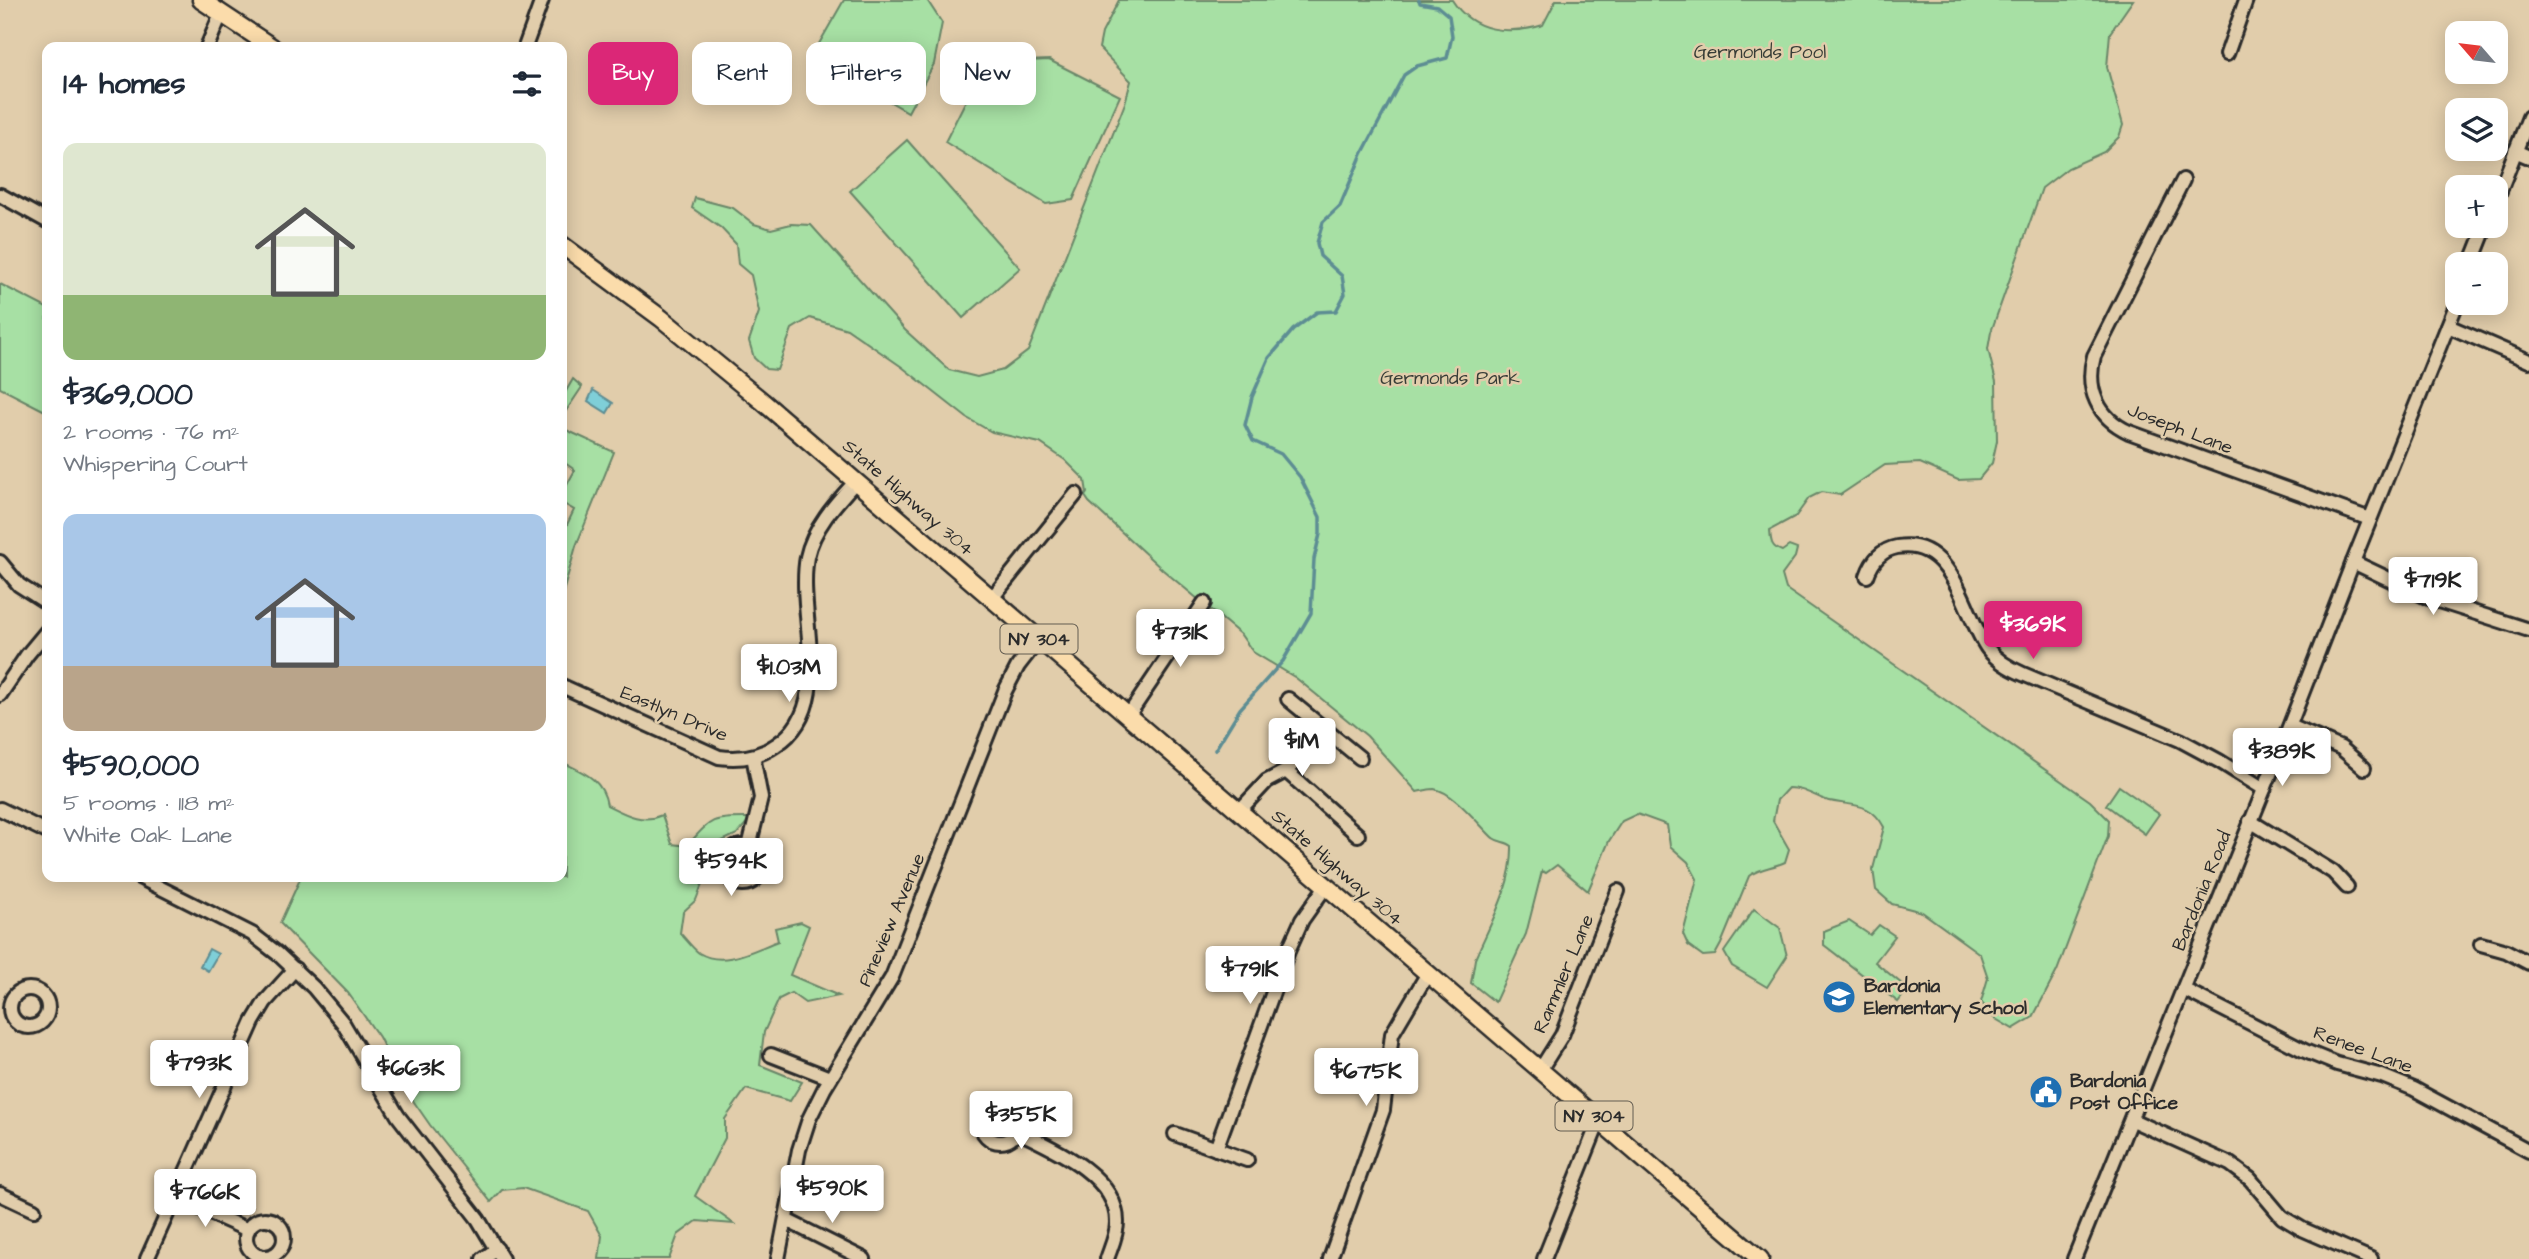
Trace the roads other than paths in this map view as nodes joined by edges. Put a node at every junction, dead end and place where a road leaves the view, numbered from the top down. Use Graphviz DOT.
graph roads {
  1 [pos="201,0"];
  2 [pos="542,0"];
  3 [pos="2246,0"];
  4 [pos="221,14"];
  5 [pos="209,42"];
  6 [pos="264,42"];
  7 [pos="527,42"];
  8 [pos="2227,54"];
  9 [pos="2529,117"];
  10 [pos="2515,151"];
  11 [pos="2529,158"];
  12 [pos="2506,175"];
  13 [pos="2183,180"];
  14 [pos="0,195"];
  15 [pos="42,218"];
  16 [pos="567,249"];
  17 [pos="2452,315"];
  18 [pos="2448,326"];
  19 [pos="2529,361"];
  20 [pos="856,481"];
  21 [pos="1076,494"];
  22 [pos="2370,519"];
  23 [pos="0,562"];
  24 [pos="2353,562"];
  25 [pos="1867,576"];
  26 [pos="992,598"];
  27 [pos="42,600"];
  28 [pos="1204,603"];
  29 [pos="2529,630"];
  30 [pos="42,637"];
  31 [pos="1040,639"];
  32 [pos="567,688"];
  33 [pos="0,695"];
  34 [pos="1288,699"];
  35 [pos="1128,716"];
  36 [pos="2290,726"];
  37 [pos="1322,727"];
  38 [pos="753,756"];
  39 [pos="1360,758"];
  40 [pos="2364,768"];
  41 [pos="1286,771"];
  42 [pos="2264,789"];
  43 [pos="0,809"];
  44 [pos="1239,811"];
  45 [pos="2250,821"];
  46 [pos="42,830"];
  47 [pos="1358,835"];
  48 [pos="749,848"];
  49 [pos="149,882"];
  50 [pos="1326,886"];
  51 [pos="2347,887"];
  52 [pos="1618,891"];
  53 [pos="2481,944"];
  54 [pos="2529,963"];
  55 [pos="295,970"];
  56 [pos="1427,973"];
  57 [pos="2183,989"];
  58 [pos="771,1055"];
  59 [pos="1540,1070"];
  60 [pos="830,1078"];
  61 [pos="2132,1120"];
  62 [pos="1599,1121"];
  63 [pos="1017,1131"];
  64 [pos="1175,1134"];
  65 [pos="1216,1149"];
  66 [pos="2529,1151"];
  67 [pos="1247,1160"];
  68 [pos="0,1194"];
  69 [pos="175,1197"];
  70 [pos="34,1210"];
  71 [pos="786,1220"];
  72 [pos="248,1230"];
  73 [pos="500,1254"];
  74 [pos="147,1259"];
  75 [pos="483,1259"];
  76 [pos="778,1259"];
  77 [pos="864,1259"];
  78 [pos="1107,1259"];
  79 [pos="1330,1259"];
  80 [pos="1544,1259"];
  81 [pos="1759,1259"];
  82 [pos="2074,1259"];
  83 [pos="2371,1259"];
  1 -- 4 [label="main road"];
  2 -- 7 [label="street"];
  3 -- 8 [label="street"];
  4 -- 5 [label="street"];
  4 -- 6 [label="main road"];
  9 -- 10 [label="street"];
  10 -- 11 [label="street"];
  10 -- 12 [label="street"];
  13 -- 22 [label="street, Joseph Lane"];
  14 -- 15 [label="street"];
  16 -- 20 [label="main road, State Highway 304 / NY 304"];
  17 -- 18 [label="street, Bardonia Road"];
  18 -- 19 [label="street"];
  18 -- 22 [label="street, Bardonia Road"];
  20 -- 26 [label="main road, State Highway 304 / NY 304"];
  20 -- 38 [label="street, Eastlyn Drive"];
  21 -- 26 [label="street"];
  22 -- 24 [label="street, Bardonia Road"];
  23 -- 27 [label="street"];
  24 -- 29 [label="street"];
  24 -- 36 [label="street, Bardonia Road"];
  25 -- 42 [label="street"];
  26 -- 31 [label="main road, State Highway 304 / NY 304"];
  28 -- 35 [label="street"];
  30 -- 33 [label="street"];
  31 -- 35 [label="main road, State Highway 304 / NY 304"];
  31 -- 60 [label="street, Pineview Avenue"];
  32 -- 38 [label="street, Eastlyn Drive"];
  34 -- 37 [label="street"];
  35 -- 44 [label="main road, State Highway 304 / NY 304"];
  36 -- 40 [label="street"];
  36 -- 42 [label="street, Bardonia Road"];
  37 -- 39 [label="street"];
  37 -- 41 [label="street"];
  38 -- 48 [label="street"];
  41 -- 44 [label="street"];
  41 -- 47 [label="street"];
  42 -- 45 [label="street, Bardonia Road"];
  43 -- 46 [label="street"];
  44 -- 50 [label="main road, State Highway 304 / NY 304"];
  45 -- 51 [label="street"];
  45 -- 57 [label="street, Bardonia Road"];
  49 -- 55 [label="street"];
  50 -- 56 [label="main road, State Highway 304 / NY 304"];
  50 -- 65 [label="street"];
  52 -- 59 [label="street, Rammler Lane"];
  53 -- 54 [label="street"];
  55 -- 69 [label="street"];
  55 -- 73 [label="street"];
  56 -- 59 [label="main road, State Highway 304 / NY 304"];
  56 -- 79 [label="street"];
  57 -- 61 [label="street, Bardonia Road"];
  57 -- 66 [label="street, Renee Lane"];
  58 -- 60 [label="street"];
  59 -- 62 [label="main road, State Highway 304 / NY 304"];
  60 -- 71 [label="street, Pineview Avenue"];
  61 -- 82 [label="street, Bardonia Road"];
  61 -- 83 [label="street"];
  62 -- 80 [label="street"];
  62 -- 81 [label="main road, State Highway 304 / NY 304"];
  63 -- 78 [label="street"];
  64 -- 65 [label="street"];
  65 -- 67 [label="street"];
  68 -- 70 [label="street"];
  69 -- 72 [label="street"];
  69 -- 74 [label="street"];
  71 -- 76 [label="street, Pineview Avenue"];
  71 -- 77 [label="street"];
  73 -- 75 [label="street"];
}
